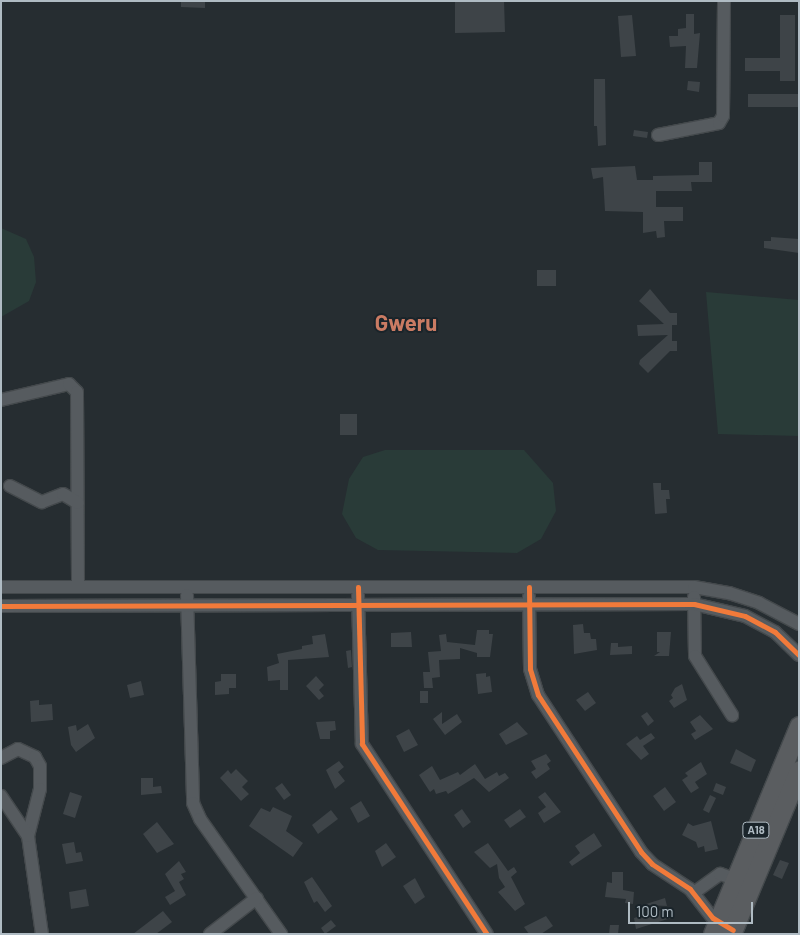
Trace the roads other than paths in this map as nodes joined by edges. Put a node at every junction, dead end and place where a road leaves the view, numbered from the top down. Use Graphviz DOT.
graph roads {
  1 [pos="724,1"];
  2 [pos="658,134"];
  3 [pos="1,400"];
  4 [pos="10,486"];
  5 [pos="78,503"];
  6 [pos="7,587"];
  7 [pos="78,587"];
  8 [pos="358,587"];
  9 [pos="529,587"];
  10 [pos="694,587"];
  11 [pos="188,588"];
  12 [pos="358,603"];
  13 [pos="187,604"];
  14 [pos="529,604"];
  15 [pos="694,604"];
  16 [pos="7,606"];
  17 [pos="799,624"];
  18 [pos="799,655"];
  19 [pos="732,715"];
  20 [pos="799,726"];
  21 [pos="1,758"];
  22 [pos="799,772"];
  23 [pos="1,796"];
  24 [pos="28,836"];
  25 [pos="743,881"];
  26 [pos="695,892"];
  27 [pos="257,898"];
  28 [pos="724,930"];
  29 [pos="42,934"];
  30 [pos="210,934"];
  31 [pos="281,934"];
  32 [pos="486,934"];
  1 -- 2 [label="street"];
  3 -- 5 [label="street"];
  4 -- 5 [label="street"];
  5 -- 7 [label="street"];
  6 -- 7 [label="street"];
  6 -- 16 [label="street"];
  7 -- 11 [label="street"];
  8 -- 9 [label="street"];
  8 -- 11 [label="street"];
  8 -- 12 [label="street"];
  9 -- 10 [label="street"];
  9 -- 14 [label="street"];
  10 -- 15 [label="street"];
  10 -- 17 [label="street"];
  11 -- 13 [label="street"];
  12 -- 13 [label="street"];
  12 -- 14 [label="street"];
  12 -- 32 [label="street"];
  13 -- 16 [label="street"];
  13 -- 27 [label="street"];
  14 -- 15 [label="street"];
  14 -- 26 [label="street"];
  15 -- 18 [label="street"];
  15 -- 19 [label="street"];
  20 -- 25 [label="highway, A18"];
  21 -- 24 [label="street"];
  22 -- 25 [label="highway, A18"];
  23 -- 24 [label="street"];
  24 -- 29 [label="street"];
  25 -- 26 [label="street"];
  25 -- 28 [label="highway, A18"];
  26 -- 28 [label="street"];
  27 -- 30 [label="street"];
  27 -- 31 [label="street"];
}
